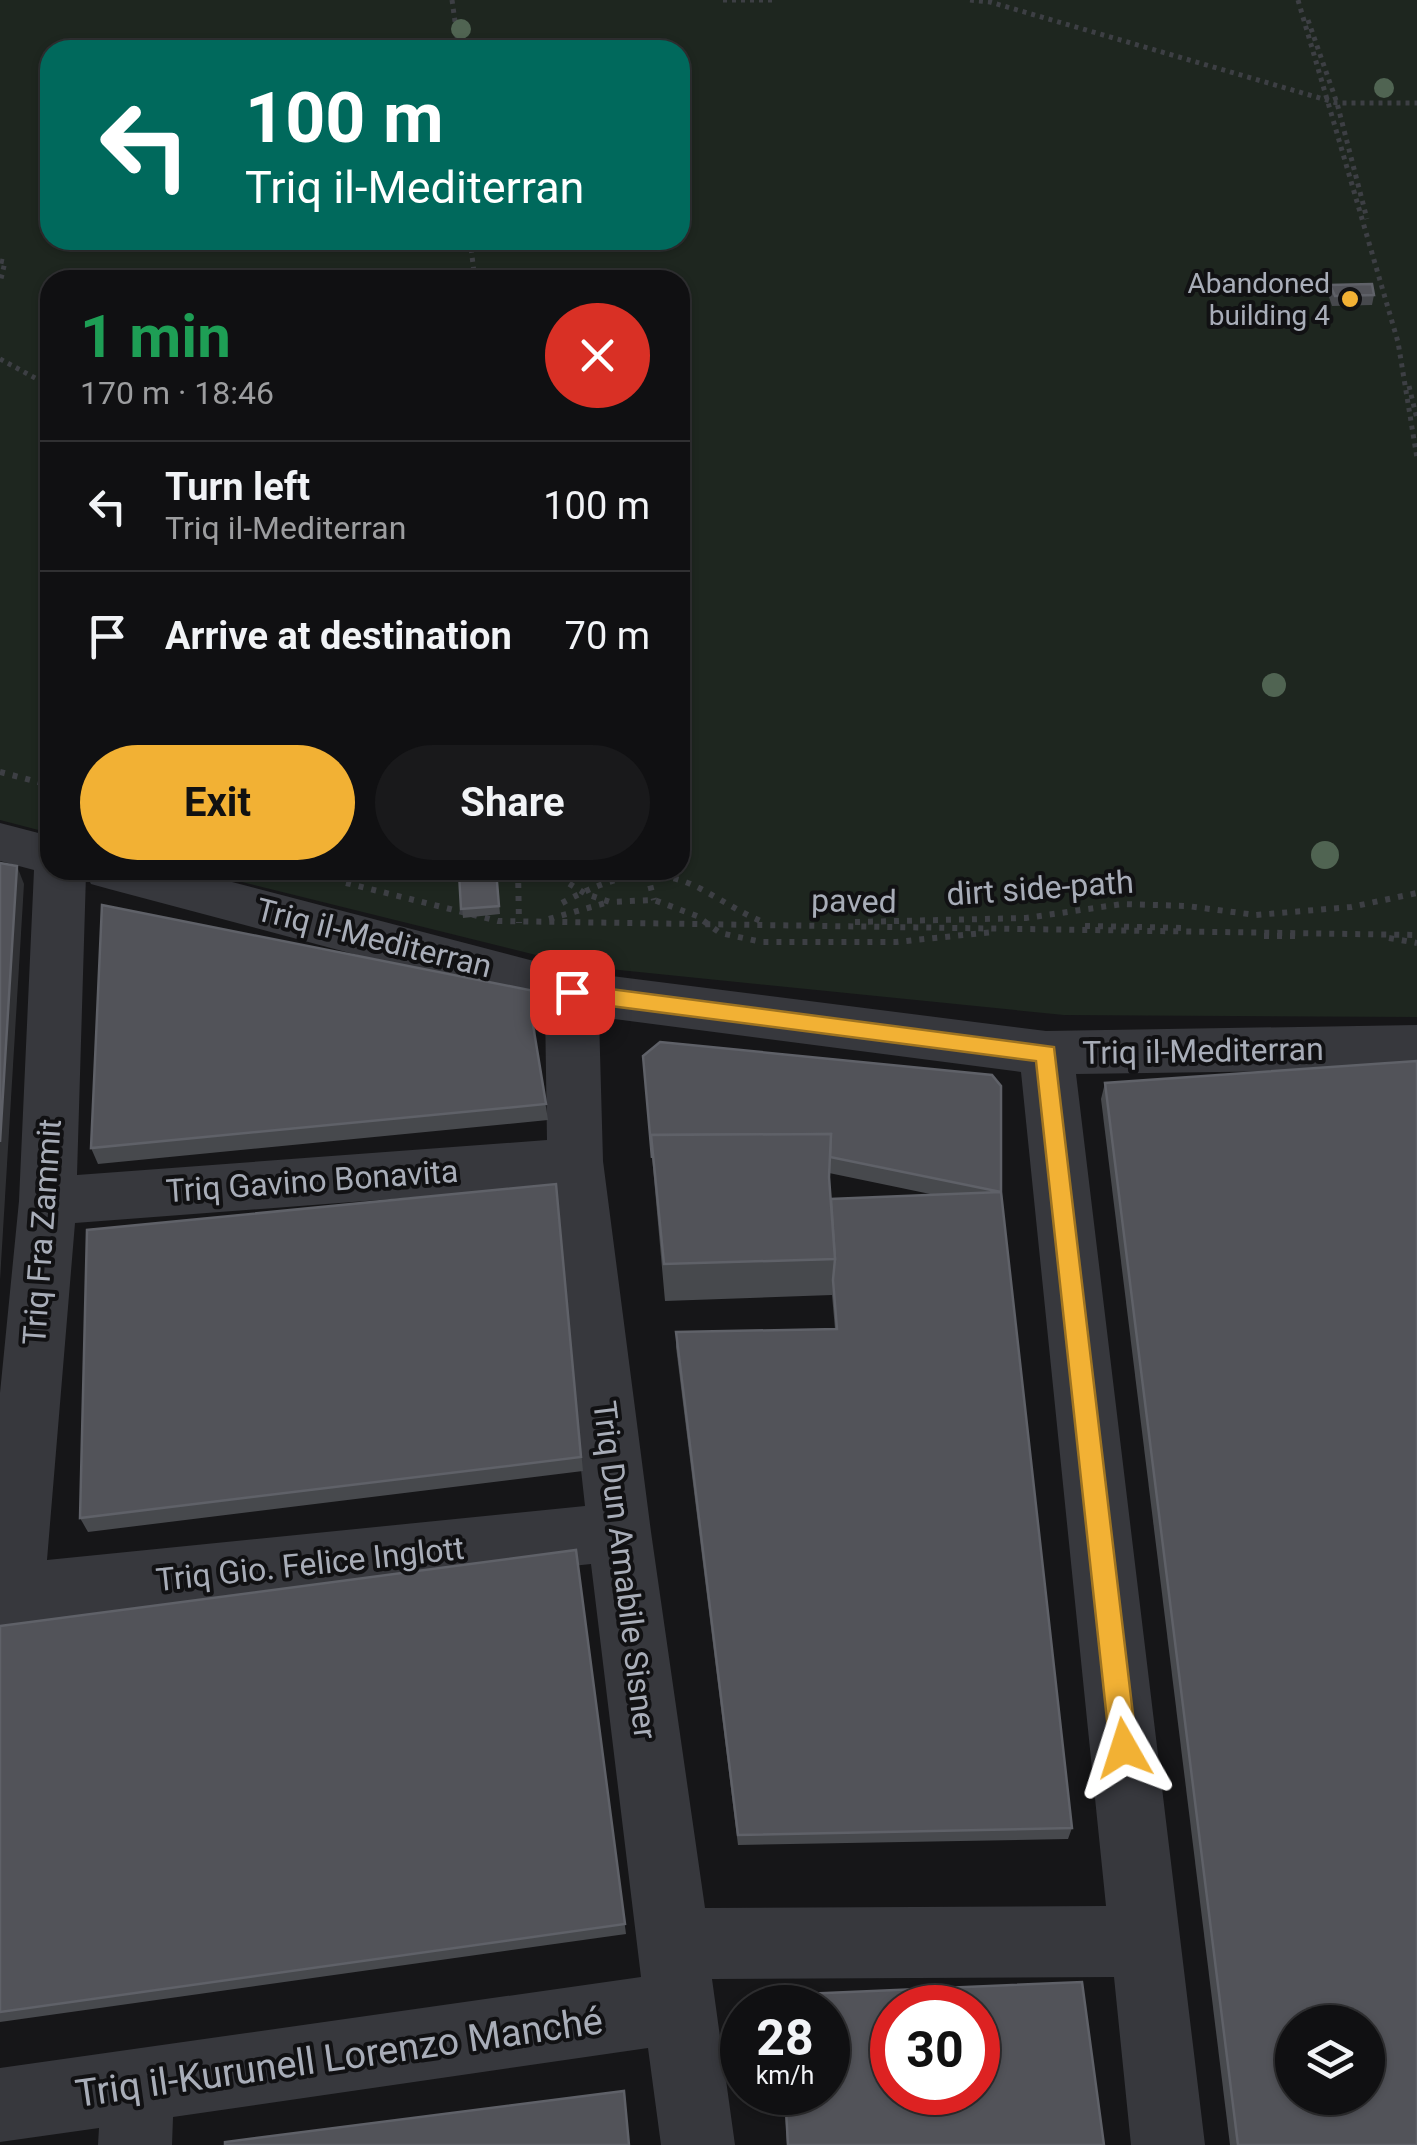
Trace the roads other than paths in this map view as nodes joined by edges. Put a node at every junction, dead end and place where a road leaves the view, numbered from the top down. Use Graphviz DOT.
graph roads {
  1 [pos="0,842"];
  2 [pos="40,852"];
  3 [pos="60,880"];
  4 [pos="148,880"];
  5 [pos="572,992"];
  6 [pos="1417,1047"];
  7 [pos="1046,1053"];
  8 [pos="575,1161"];
  9 [pos="48,1201"];
  10 [pos="619,1532"];
  11 [pos="6,1594"];
  12 [pos="1145,1941"];
  13 [pos="676,1976"];
  14 [pos="0,2105"];
  15 [pos="136,2117"];
  16 [pos="698,2145"];
  17 [pos="1168,2145"];
  1 -- 2 [label="street"];
  3 -- 9 [label="street, Triq Fra Zammit"];
  4 -- 5 [label="street, Triq il-Mediterran"];
  5 -- 7 [label="street, Triq il-Mediterran"];
  5 -- 8 [label="street, Triq Dun Amabile Sisner"];
  6 -- 7 [label="street, Triq il-Mediterran"];
  7 -- 12 [label="street"];
  8 -- 9 [label="street, Triq Gavino Bonavita"];
  8 -- 10 [label="street, Triq Dun Amabile Sisner"];
  9 -- 11 [label="street, Triq Fra Zammit"];
  10 -- 11 [label="street, Triq Gio. Felice Inglott"];
  10 -- 13 [label="street, Triq Dun Amabile Sisner"];
  12 -- 13 [label="street, Triq il-Kurunell Lorenzo Manché"];
  12 -- 17 [label="street"];
  13 -- 15 [label="street, Triq il-Kurunell Lorenzo Manché"];
  13 -- 16 [label="street, Triq Dun Amabile Sisner"];
  14 -- 15 [label="street, Triq il-Kurunell Lorenzo Manché"];
}
